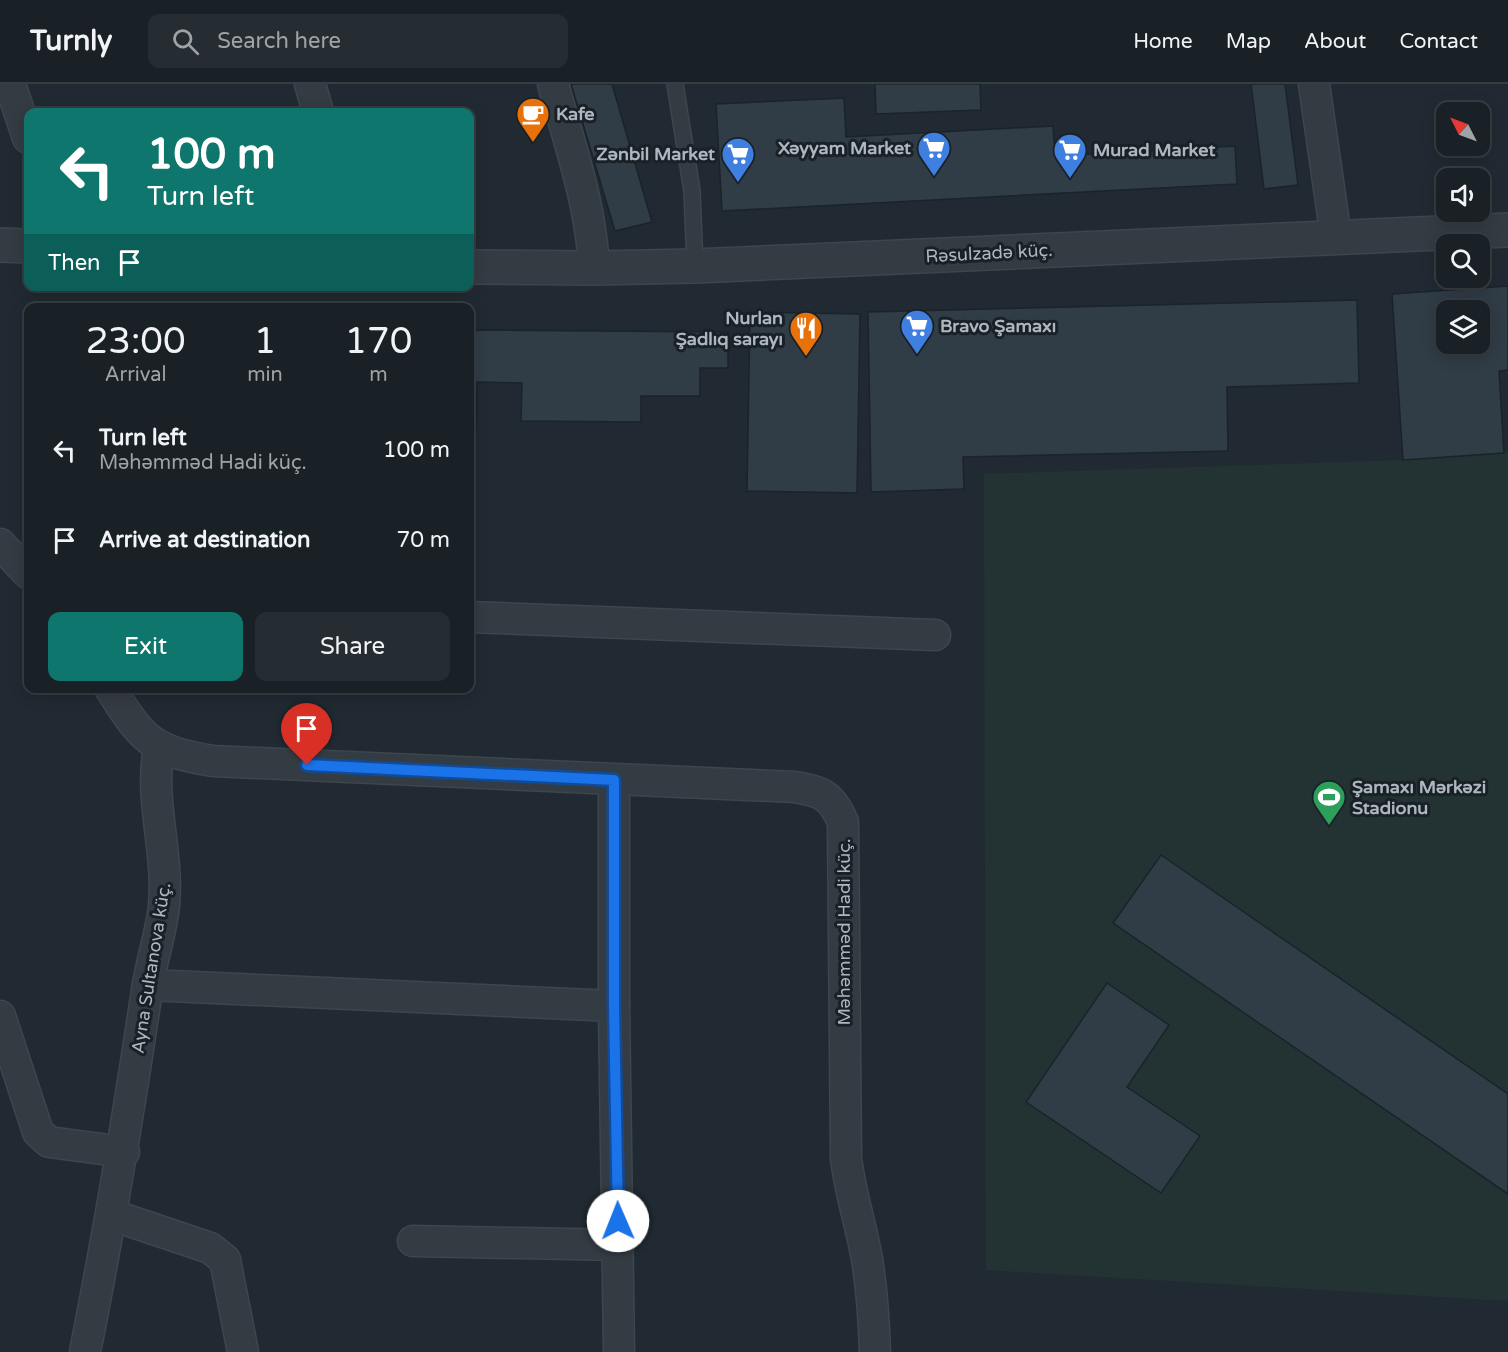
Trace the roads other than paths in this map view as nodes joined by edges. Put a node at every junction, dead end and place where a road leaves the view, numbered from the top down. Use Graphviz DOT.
graph roads {
  1 [pos="10,84"];
  2 [pos="310,84"];
  3 [pos="553,84"];
  4 [pos="675,84"];
  5 [pos="1314,84"];
  6 [pos="317,108"];
  7 [pos="24,126"];
  8 [pos="1508,230"];
  9 [pos="1336,237"];
  10 [pos="0,245"];
  11 [pos="24,246"];
  12 [pos="694,266"];
  13 [pos="474,267"];
  14 [pos="594,268"];
  15 [pos="0,544"];
  16 [pos="24,569"];
  17 [pos="474,617"];
  18 [pos="935,635"];
  19 [pos="113,693"];
  20 [pos="159,748"];
  21 [pos="614,780"];
  22 [pos="148,986"];
  23 [pos="614,1006"];
  24 [pos="0,1016"];
  25 [pos="124,1152"];
  26 [pos="112,1215"];
  27 [pos="413,1241"];
  28 [pos="619,1245"];
  29 [pos="85,1352"];
  30 [pos="243,1352"];
  31 [pos="619,1352"];
  32 [pos="874,1352"];
  1 -- 7 [label="street"];
  2 -- 6 [label="street"];
  3 -- 14 [label="street"];
  4 -- 12 [label="lane"];
  5 -- 9 [label="street"];
  8 -- 9 [label="street, Rəsulzadə küç."];
  9 -- 12 [label="street, Rəsulzadə küç."];
  10 -- 11 [label="street"];
  12 -- 14 [label="street, Rəsulzadə küç."];
  13 -- 14 [label="street, Rəsulzadə küç."];
  15 -- 16 [label="street"];
  17 -- 18 [label="street"];
  19 -- 20 [label="street, Məhəmməd Hadi küç."];
  20 -- 21 [label="street, Məhəmməd Hadi küç."];
  20 -- 22 [label="street, Ayna Sultanova küç."];
  21 -- 23 [label="street"];
  21 -- 32 [label="street, Məhəmməd Hadi küç."];
  22 -- 23 [label="street"];
  22 -- 25 [label="street, Ayna Sultanova küç."];
  23 -- 28 [label="street"];
  24 -- 25 [label="street"];
  25 -- 26 [label="street, Ayna Sultanova küç."];
  26 -- 29 [label="street, Ayna Sultanova küç."];
  26 -- 30 [label="street"];
  27 -- 28 [label="street"];
  28 -- 31 [label="street"];
}
